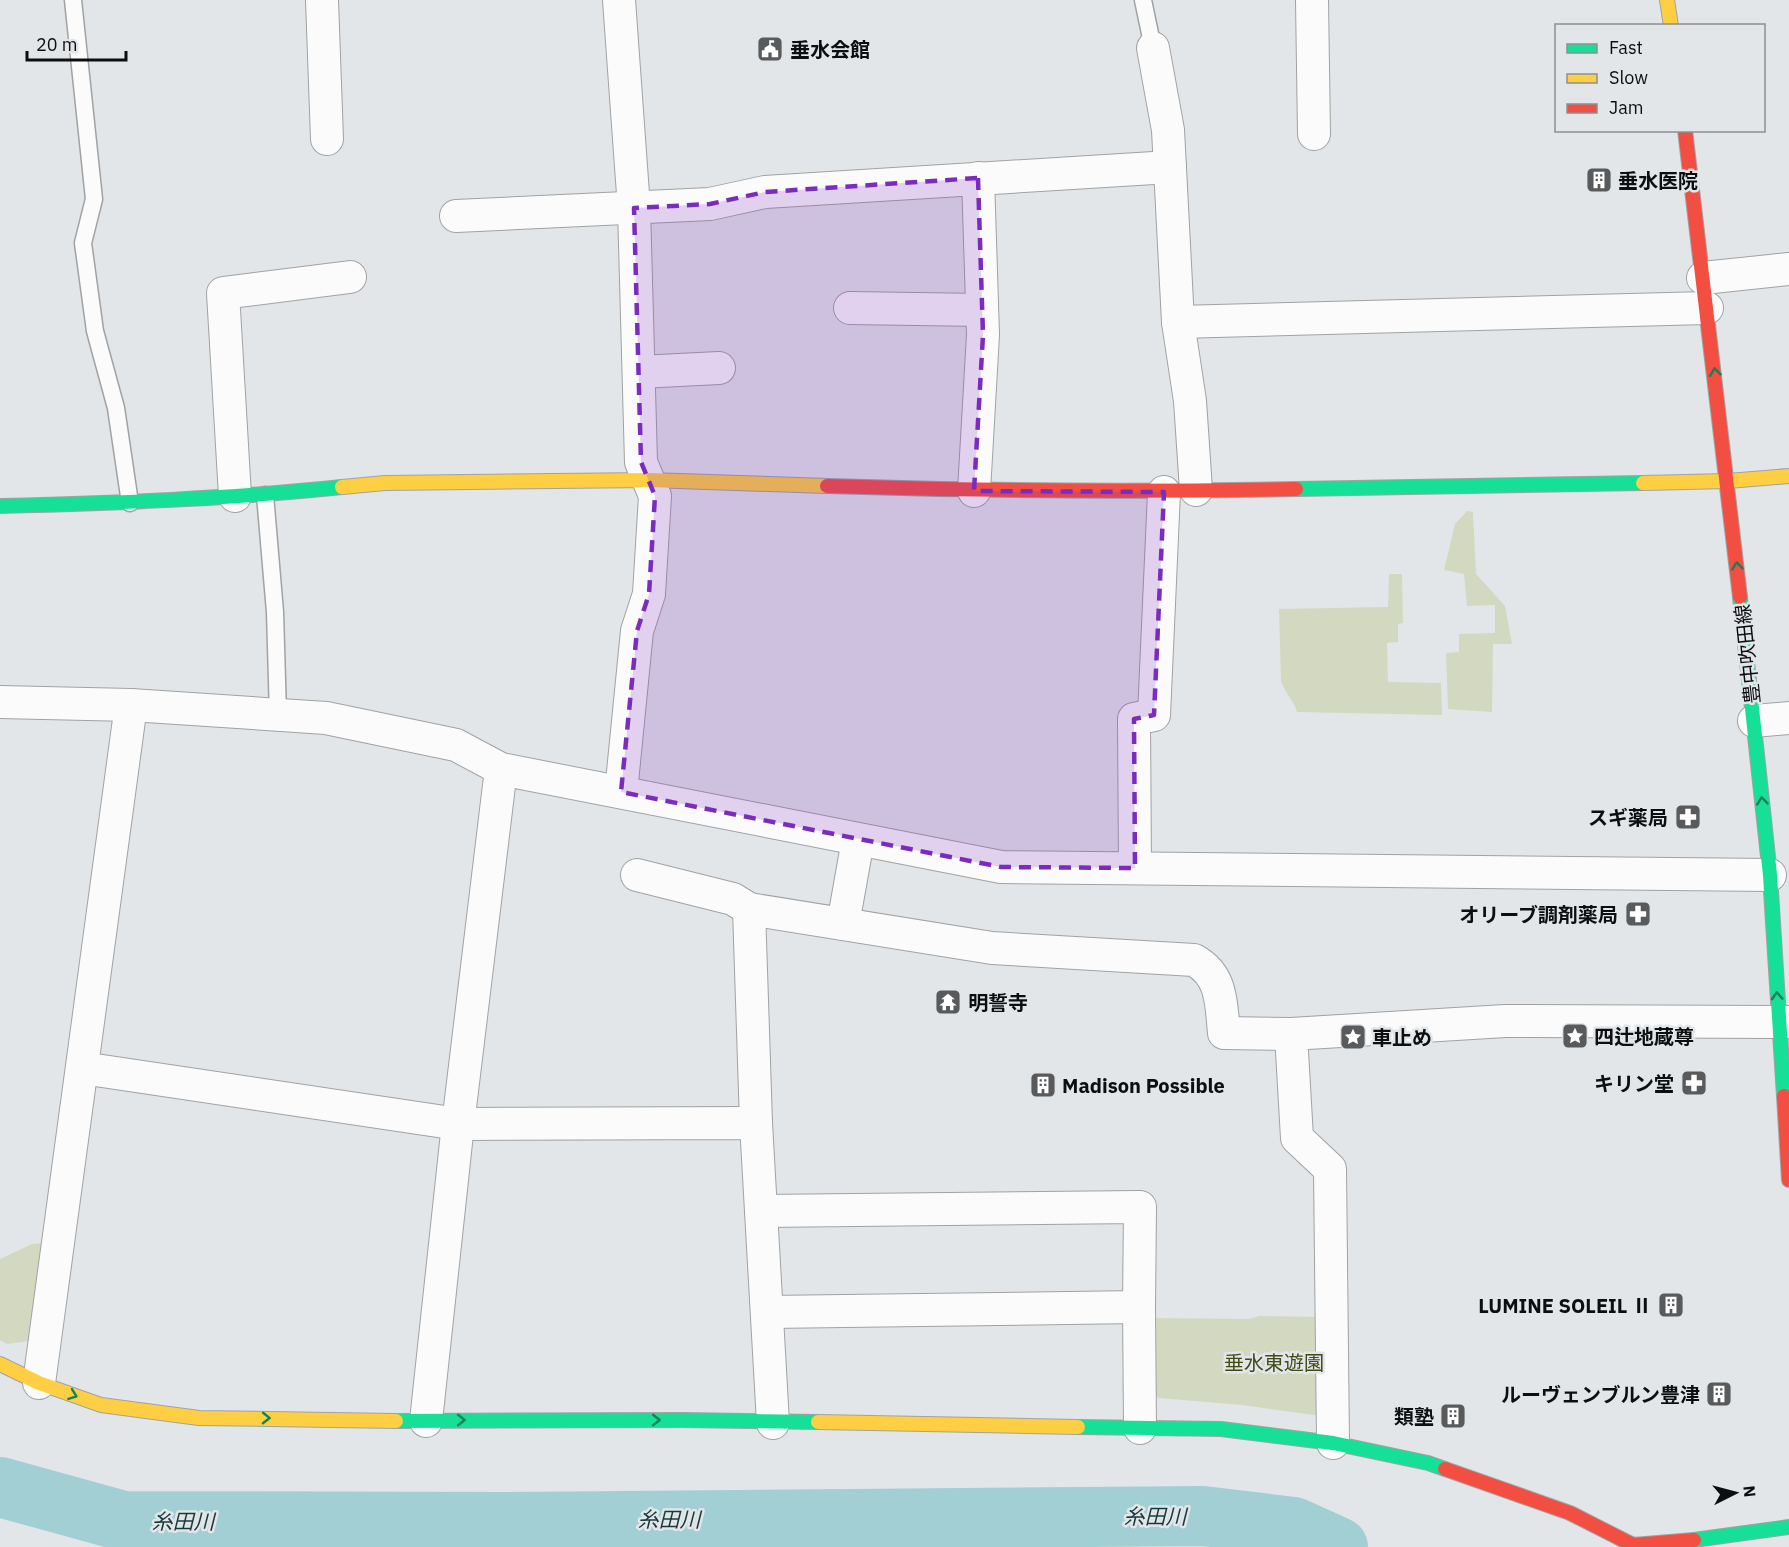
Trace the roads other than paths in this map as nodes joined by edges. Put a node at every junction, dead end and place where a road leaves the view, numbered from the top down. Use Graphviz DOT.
graph roads {
  1 [pos="73,0"];
  2 [pos="322,0"];
  3 [pos="620,0"];
  4 [pos="1143,0"];
  5 [pos="1312,0"];
  6 [pos="1668,0"];
  7 [pos="1671,24"];
  8 [pos="1153,48"];
  9 [pos="1685,132"];
  10 [pos="1314,134"];
  11 [pos="327,139"];
  12 [pos="1170,167"];
  13 [pos="978,178"];
  14 [pos="634,207"];
  15 [pos="456,216"];
  16 [pos="1789,269"];
  17 [pos="350,278"];
  18 [pos="1705,293"];
  19 [pos="850,308"];
  20 [pos="982,310"];
  21 [pos="1178,322"];
  22 [pos="719,368"];
  23 [pos="639,372"];
  24 [pos="1789,476"];
  25 [pos="648,480"];
  26 [pos="1728,481"];
  27 [pos="1196,490"];
  28 [pos="974,491"];
  29 [pos="1164,492"];
  30 [pos="250,495"];
  31 [pos="130,503"];
  32 [pos="0,506"];
  33 [pos="0,702"];
  34 [pos="131,705"];
  35 [pos="278,715"];
  36 [pos="1789,718"];
  37 [pos="1754,721"];
  38 [pos="501,769"];
  39 [pos="621,792"];
  40 [pos="858,840"];
  41 [pos="1135,868"];
  42 [pos="637,875"];
  43 [pos="1770,875"];
  44 [pos="749,909"];
  45 [pos="843,924"];
  46 [pos="1784,1022"];
  47 [pos="1291,1034"];
  48 [pos="82,1068"];
  49 [pos="756,1123"];
  50 [pos="458,1124"];
  51 [pos="1789,1180"];
  52 [pos="761,1211"];
  53 [pos="1139,1306"];
  54 [pos="768,1312"];
  55 [pos="0,1364"];
  56 [pos="39,1383"];
  57 [pos="426,1420"];
  58 [pos="773,1423"];
  59 [pos="1140,1428"];
  60 [pos="1332,1443"];
  61 [pos="1789,1527"];
  1 -- 31 [label="lane"];
  2 -- 11 [label="street"];
  3 -- 14 [label="street"];
  4 -- 8 [label="lane"];
  5 -- 10 [label="street"];
  6 -- 7 [label="street"];
  8 -- 12 [label="street"];
  9 -- 18 [label="street, 豊中吹田線"];
  12 -- 13 [label="street"];
  12 -- 21 [label="street"];
  13 -- 14 [label="street"];
  13 -- 20 [label="street"];
  14 -- 15 [label="street"];
  14 -- 23 [label="street"];
  16 -- 18 [label="street"];
  17 -- 30 [label="street"];
  18 -- 21 [label="street"];
  26 -- 18 [label="street, 豊中吹田線, one-way"];
  19 -- 20 [label="street"];
  20 -- 28 [label="street"];
  21 -- 27 [label="street"];
  22 -- 23 [label="street"];
  23 -- 25 [label="street"];
  24 -- 26 [label="street"];
  25 -- 28 [label="street"];
  25 -- 30 [label="street"];
  25 -- 39 [label="street"];
  26 -- 27 [label="street"];
  37 -- 26 [label="street, 豊中吹田線, one-way"];
  27 -- 29 [label="street"];
  28 -- 29 [label="street"];
  29 -- 41 [label="street"];
  30 -- 31 [label="street"];
  30 -- 35 [label="lane"];
  31 -- 32 [label="street"];
  33 -- 34 [label="street"];
  34 -- 35 [label="street"];
  34 -- 48 [label="street"];
  35 -- 38 [label="street"];
  36 -- 37 [label="street"];
  43 -- 37 [label="street, 豊中吹田線, one-way"];
  38 -- 39 [label="street"];
  38 -- 50 [label="street"];
  39 -- 40 [label="street"];
  40 -- 41 [label="street"];
  40 -- 45 [label="street"];
  41 -- 43 [label="street"];
  42 -- 44 [label="street"];
  46 -- 43 [label="street, 豊中吹田線, one-way"];
  44 -- 45 [label="street"];
  44 -- 49 [label="street"];
  45 -- 47 [label="street"];
  46 -- 47 [label="street"];
  46 -- 51 [label="street, 豊中吹田線"];
  47 -- 60 [label="street"];
  48 -- 50 [label="street"];
  48 -- 56 [label="street"];
  49 -- 50 [label="street"];
  49 -- 52 [label="street"];
  50 -- 57 [label="street"];
  52 -- 53 [label="street"];
  52 -- 54 [label="street"];
  53 -- 54 [label="street"];
  53 -- 59 [label="street"];
  54 -- 58 [label="street"];
  55 -- 56 [label="street"];
  56 -- 57 [label="street, one-way"];
  57 -- 58 [label="street, one-way"];
  58 -- 59 [label="street"];
  59 -- 60 [label="street"];
  60 -- 61 [label="street"];
}
